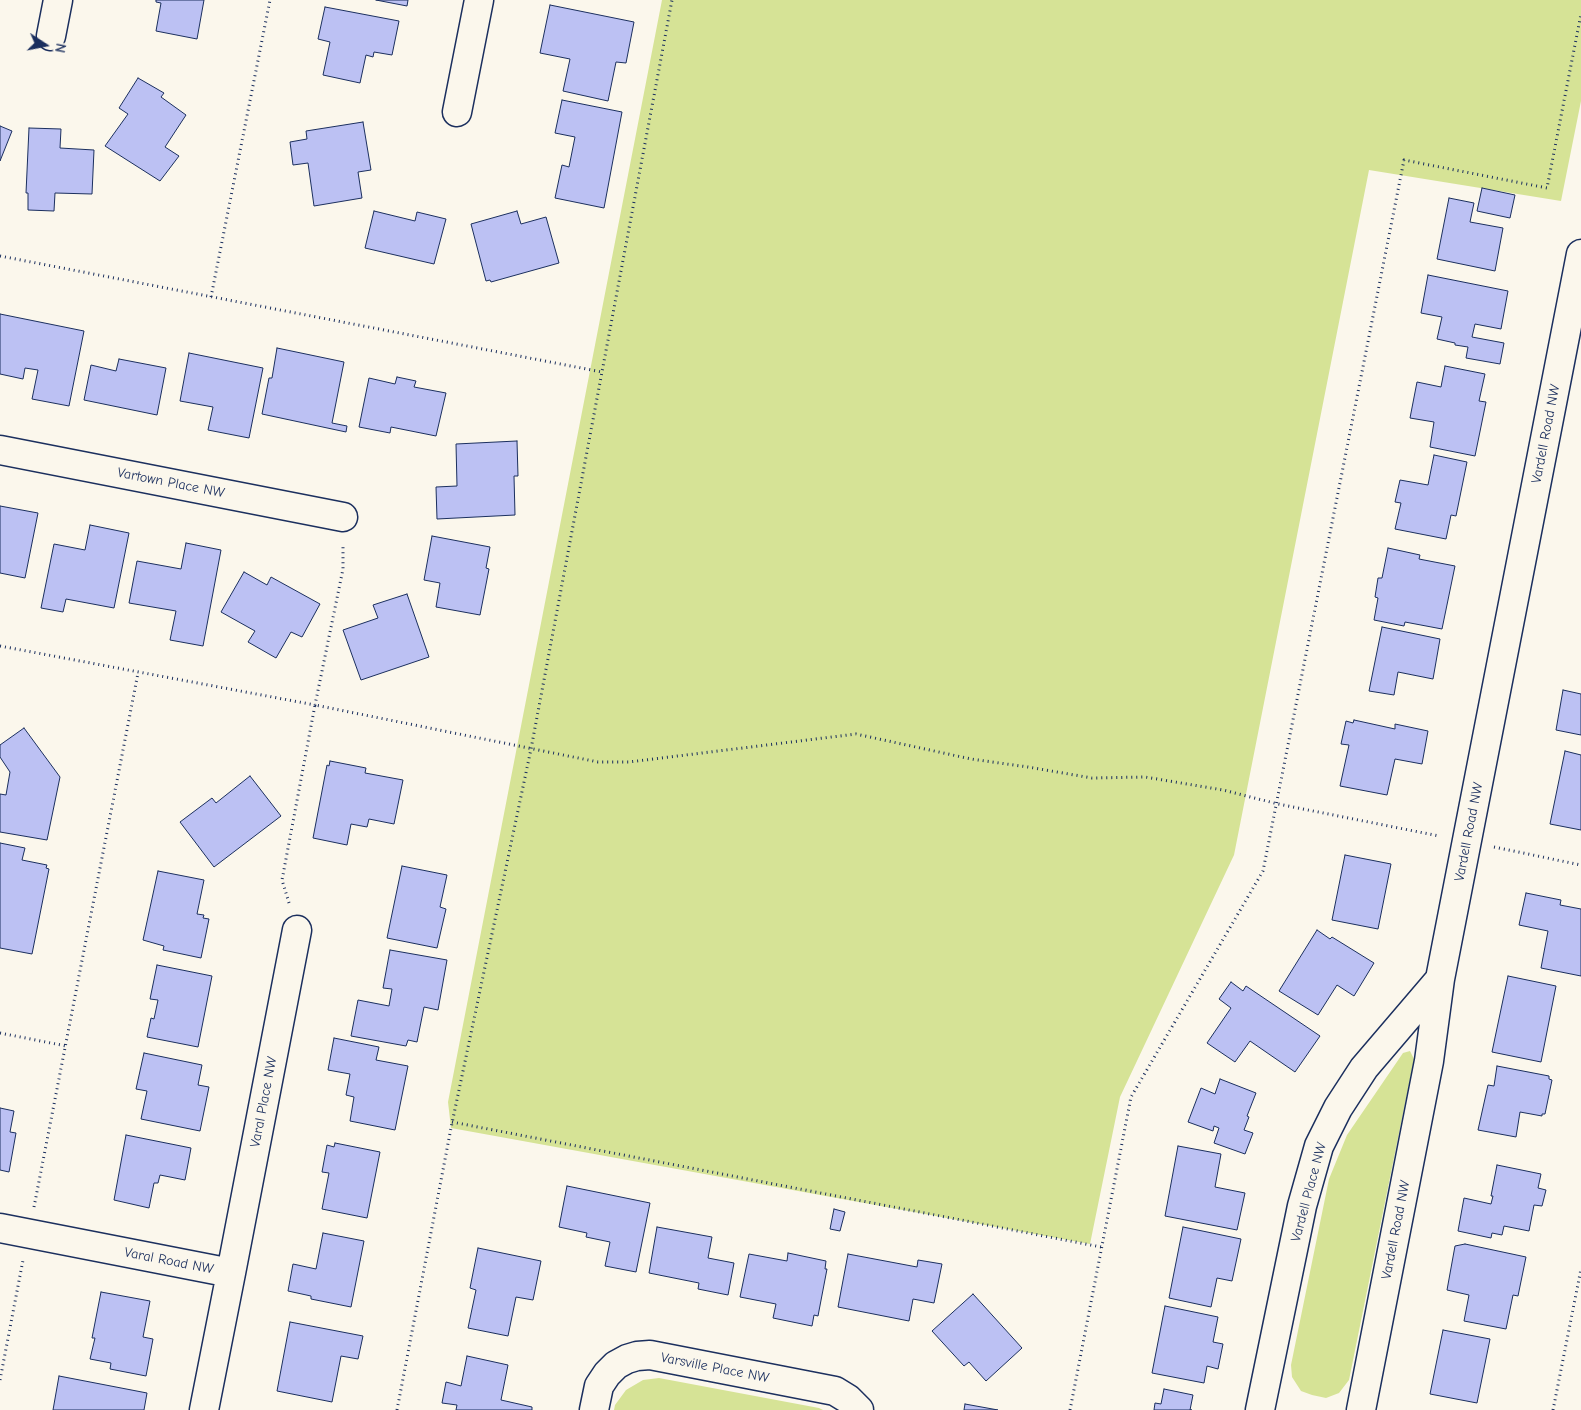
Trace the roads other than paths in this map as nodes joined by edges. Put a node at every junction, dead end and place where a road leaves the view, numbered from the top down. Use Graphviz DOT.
graph roads {
  1 [pos="58,0"];
  2 [pos="480,0"];
  3 [pos="51,36"];
  4 [pos="458,112"];
  5 [pos="1581,254"];
  6 [pos="0,450"];
  7 [pos="343,517"];
  8 [pos="297,930"];
  9 [pos="1440,979"];
  10 [pos="0,1228"];
  11 [pos="231,1273"];
  12 [pos="204,1410"];
  13 [pos="594,1410"];
  14 [pos="860,1410"];
  15 [pos="1260,1410"];
  16 [pos="1361,1410"];
  1 -- 3 [label="street"];
  2 -- 4 [label="street"];
  5 -- 9 [label="street, Vardell Road NW"];
  6 -- 7 [label="street, Vartown Place NW"];
  8 -- 11 [label="street, Varal Place NW"];
  9 -- 15 [label="street, Vardell Place NW"];
  9 -- 16 [label="street, Vardell Road NW"];
  10 -- 11 [label="street, Varal Road NW"];
  11 -- 12 [label="street, Varal Road NW"];
  13 -- 14 [label="street, Varsville Place NW"];
}
